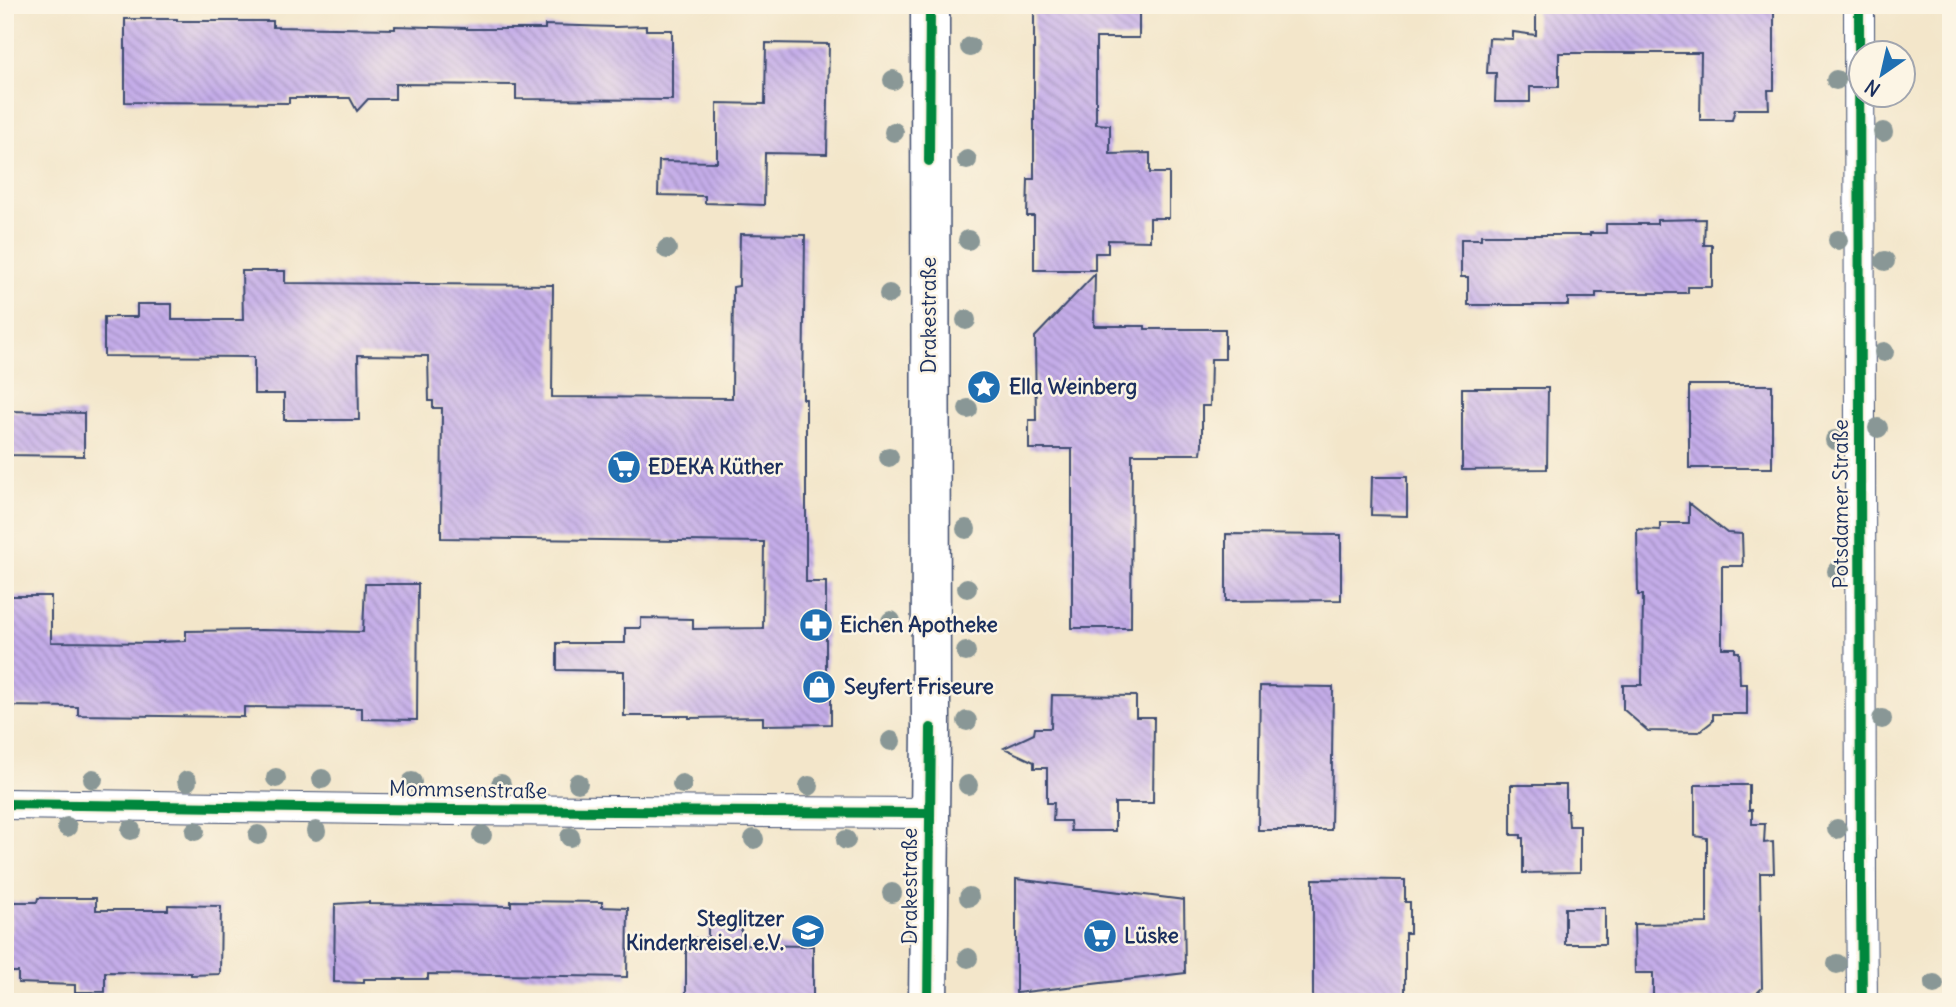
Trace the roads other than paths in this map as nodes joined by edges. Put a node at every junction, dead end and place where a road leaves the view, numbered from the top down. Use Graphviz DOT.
graph roads {
  1 [pos="930,5"];
  2 [pos="1859,5"];
  3 [pos="5,804"];
  4 [pos="930,813"];
  5 [pos="928,1002"];
  6 [pos="1863,1002"];
  1 -- 4 [label="main road, Drakestraße"];
  2 -- 6 [label="street, Potsdamer Straße"];
  3 -- 4 [label="street, Mommsenstraße"];
  4 -- 5 [label="main road, Drakestraße"];
}
